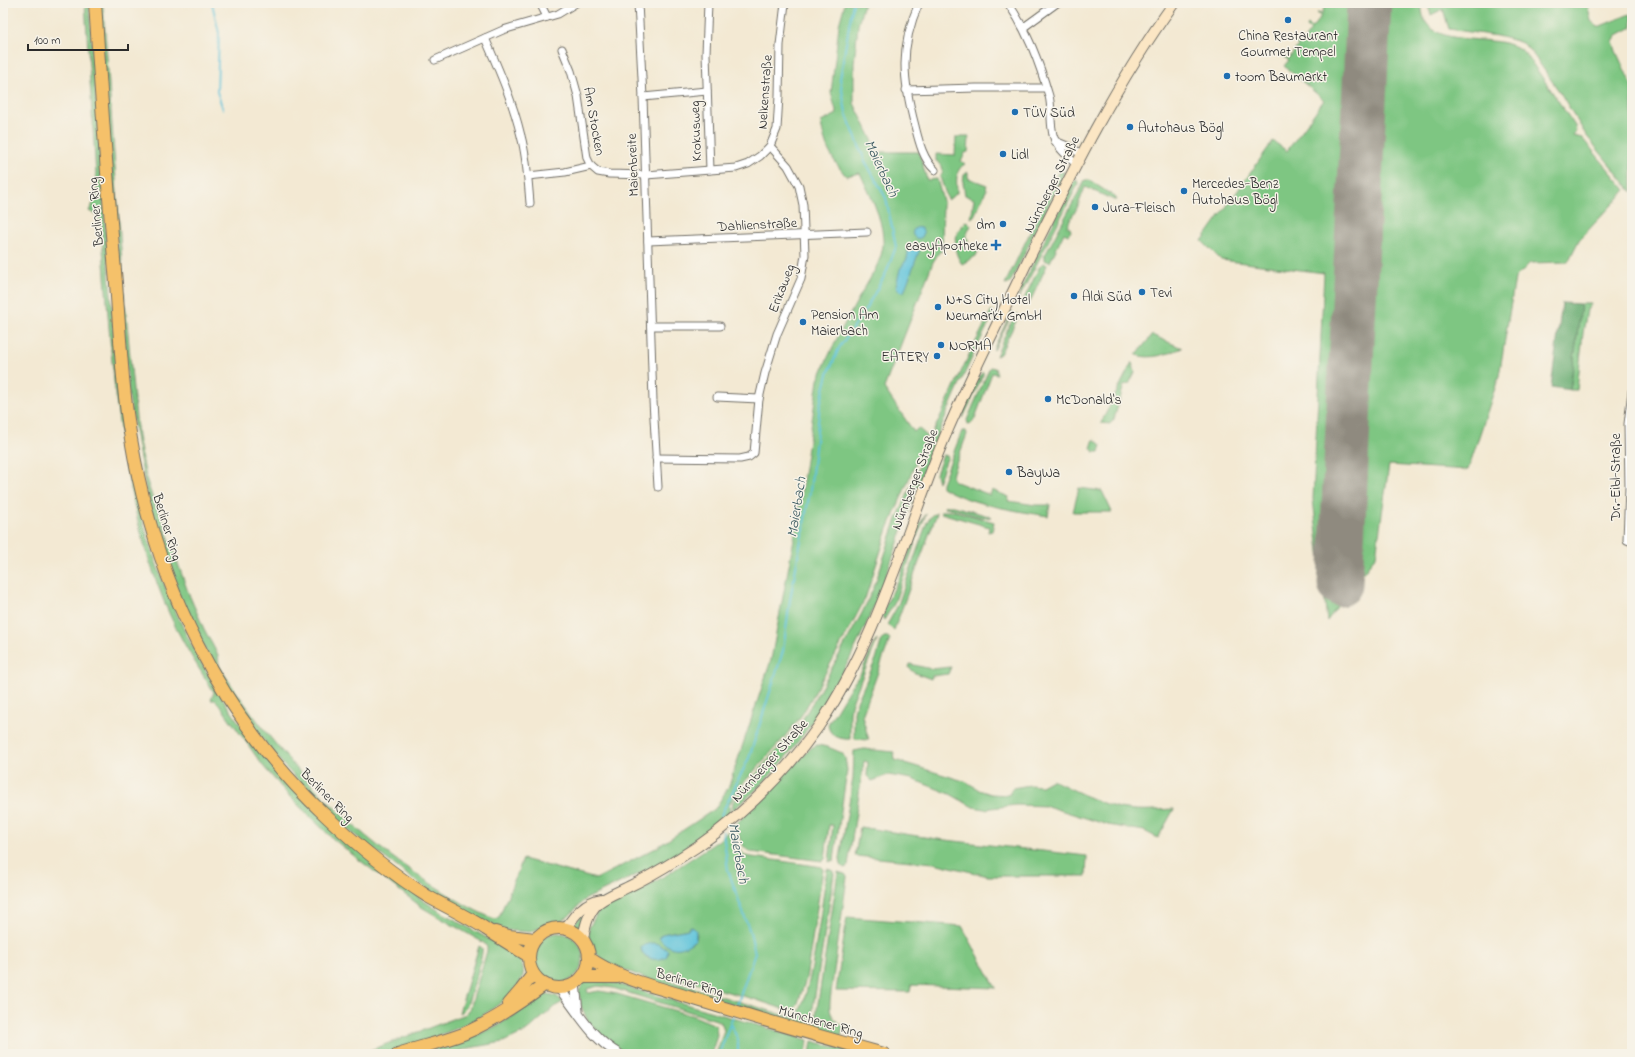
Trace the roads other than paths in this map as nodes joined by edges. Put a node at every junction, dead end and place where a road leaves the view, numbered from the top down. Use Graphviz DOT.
graph roads {
  1 [pos="95,3"];
  2 [pos="540,3"];
  3 [pos="576,3"];
  4 [pos="638,3"];
  5 [pos="708,3"];
  6 [pos="785,3"];
  7 [pos="919,3"];
  8 [pos="1008,3"];
  9 [pos="1057,3"];
  10 [pos="1174,3"];
  11 [pos="548,17"];
  12 [pos="1024,27"];
  13 [pos="485,38"];
  14 [pos="562,49"];
  15 [pos="435,60"];
  16 [pos="1046,88"];
  17 [pos="906,90"];
  18 [pos="707,91"];
  19 [pos="643,97"];
  20 [pos="1055,141"];
  21 [pos="770,146"];
  22 [pos="1081,154"];
  23 [pos="1076,164"];
  24 [pos="591,166"];
  25 [pos="710,170"];
  26 [pos="935,170"];
  27 [pos="646,175"];
  28 [pos="528,176"];
  29 [pos="530,203"];
  30 [pos="867,232"];
  31 [pos="805,234"];
  32 [pos="648,241"];
  33 [pos="651,326"];
  34 [pos="720,326"];
  35 [pos="1632,391"];
  36 [pos="717,397"];
  37 [pos="759,398"];
  38 [pos="656,458"];
  39 [pos="658,487"];
  40 [pos="1629,541"];
  41 [pos="606,898"];
  42 [pos="485,928"];
  43 [pos="566,928"];
  44 [pos="535,939"];
  45 [pos="583,939"];
  46 [pos="529,956"];
  47 [pos="589,958"];
  48 [pos="533,974"];
  49 [pos="623,978"];
  50 [pos="579,980"];
  51 [pos="544,985"];
  52 [pos="559,988"];
  53 [pos="500,1013"];
  54 [pos="578,1013"];
  55 [pos="749,1016"];
  56 [pos="398,1054"];
  57 [pos="619,1054"];
  58 [pos="884,1054"];
  1 -- 42 [label="main road, Berliner Ring"];
  2 -- 11 [label="street"];
  3 -- 11 [label="street"];
  4 -- 19 [label="street, Maienbreite"];
  5 -- 18 [label="street, Krokusweg"];
  6 -- 21 [label="street, Nelkenstraße"];
  7 -- 17 [label="street"];
  8 -- 12 [label="street"];
  9 -- 12 [label="street"];
  10 -- 22 [label="main road, Nürnberger Straße"];
  11 -- 13 [label="street"];
  12 -- 16 [label="street"];
  13 -- 15 [label="street"];
  13 -- 28 [label="street"];
  14 -- 24 [label="street, Am Stocken"];
  16 -- 17 [label="street"];
  16 -- 20 [label="street"];
  17 -- 26 [label="street"];
  18 -- 19 [label="street, Krokusweg"];
  18 -- 25 [label="street, Krokusweg"];
  19 -- 27 [label="street, Maienbreite"];
  20 -- 22 [label="street"];
  20 -- 23 [label="street"];
  21 -- 25 [label="street, Nelkenstraße"];
  21 -- 31 [label="street, Erikaweg"];
  22 -- 23 [label="main road, Nürnberger Straße"];
  23 -- 41 [label="main road, Nürnberger Straße"];
  24 -- 27 [label="street, Am Stocken"];
  24 -- 28 [label="street"];
  25 -- 27 [label="street, Nelkenstraße"];
  27 -- 32 [label="street, Maienbreite"];
  28 -- 29 [label="street"];
  30 -- 31 [label="street, Dahlienstraße"];
  31 -- 32 [label="street, Dahlienstraße"];
  31 -- 37 [label="street, Erikaweg"];
  32 -- 33 [label="street, Maienbreite"];
  33 -- 34 [label="street"];
  33 -- 38 [label="street, Maienbreite"];
  35 -- 40 [label="street, Dr.-Eibl-Straße"];
  36 -- 37 [label="street"];
  37 -- 38 [label="street, Erikaweg"];
  38 -- 39 [label="street, Maienbreite"];
  41 -- 43 [label="main road, Nürnberger Straße"];
  41 -- 45 [label="main road, Nürnberger Straße"];
  42 -- 44 [label="main road, Berliner Ring"];
  42 -- 46 [label="main road, Berliner Ring"];
  43 -- 44 [label="main road"];
  43 -- 45 [label="main road"];
  44 -- 46 [label="main road"];
  45 -- 47 [label="main road"];
  46 -- 48 [label="main road"];
  47 -- 49 [label="main road, Berliner Ring"];
  47 -- 50 [label="main road"];
  48 -- 51 [label="main road"];
  48 -- 53 [label="main road"];
  49 -- 50 [label="main road, Berliner Ring"];
  49 -- 55 [label="main road, Berliner Ring"];
  50 -- 52 [label="main road, Berliner Ring"];
  50 -- 54 [label="street"];
  51 -- 52 [label="main road, Berliner Ring"];
  51 -- 53 [label="main road"];
  52 -- 54 [label="street"];
  53 -- 56 [label="main road"];
  54 -- 57 [label="street"];
  55 -- 58 [label="main road, Münchener Ring"];
}
